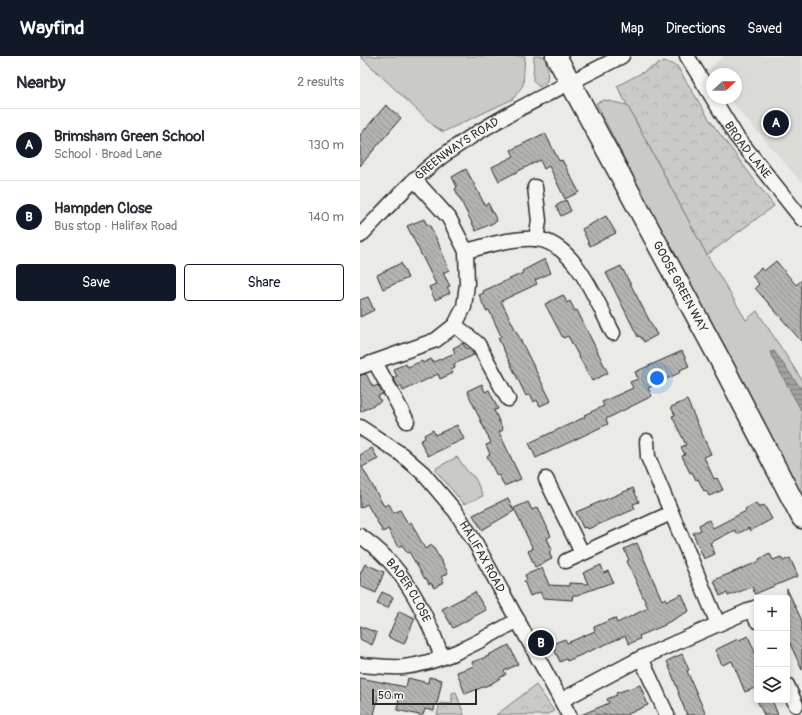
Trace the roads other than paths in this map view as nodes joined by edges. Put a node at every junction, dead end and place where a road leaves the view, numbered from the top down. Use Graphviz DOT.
graph roads {
  1 [pos="556,56"];
  2 [pos="622,56"];
  3 [pos="687,56"];
  4 [pos="571,83"];
  5 [pos="414,180"];
  6 [pos="535,187"];
  7 [pos="802,219"];
  8 [pos="360,236"];
  9 [pos="536,239"];
  10 [pos="466,251"];
  11 [pos="455,325"];
  12 [pos="613,333"];
  13 [pos="375,362"];
  14 [pos="360,367"];
  15 [pos="508,399"];
  16 [pos="407,421"];
  17 [pos="360,427"];
  18 [pos="647,441"];
  19 [pos="546,479"];
  20 [pos="671,513"];
  21 [pos="802,518"];
  22 [pos="360,536"];
  23 [pos="582,553"];
  24 [pos="566,561"];
  25 [pos="754,612"];
  26 [pos="518,620"];
  27 [pos="718,624"];
  28 [pos="442,657"];
  29 [pos="641,658"];
  30 [pos="360,665"];
  31 [pos="790,692"];
  32 [pos="562,700"];
  33 [pos="796,705"];
  34 [pos="569,715"];
  35 [pos="667,715"];
  1 -- 4 [label="main road, GOOSE GREEN WAY"];
  2 -- 4 [label="street"];
  3 -- 7 [label="street, BROAD LANE"];
  4 -- 5 [label="street, GREENWAYS ROAD"];
  4 -- 21 [label="main road, GOOSE GREEN WAY"];
  5 -- 8 [label="street, GREENWAYS ROAD"];
  5 -- 10 [label="street"];
  6 -- 9 [label="street"];
  9 -- 10 [label="street"];
  9 -- 12 [label="street"];
  10 -- 11 [label="street"];
  11 -- 13 [label="street"];
  11 -- 15 [label="street"];
  13 -- 14 [label="street"];
  13 -- 16 [label="street"];
  17 -- 26 [label="street, HALIFAX ROAD"];
  18 -- 20 [label="street"];
  19 -- 23 [label="street"];
  20 -- 23 [label="street"];
  20 -- 27 [label="street"];
  22 -- 28 [label="street, BADER CLOSE"];
  23 -- 24 [label="street"];
  25 -- 27 [label="street"];
  26 -- 28 [label="street"];
  26 -- 32 [label="street, HALIFAX ROAD"];
  27 -- 29 [label="street"];
  28 -- 30 [label="street"];
  29 -- 32 [label="street"];
  29 -- 35 [label="street"];
  31 -- 33 [label="street"];
  32 -- 34 [label="street, HALIFAX ROAD"];
}
